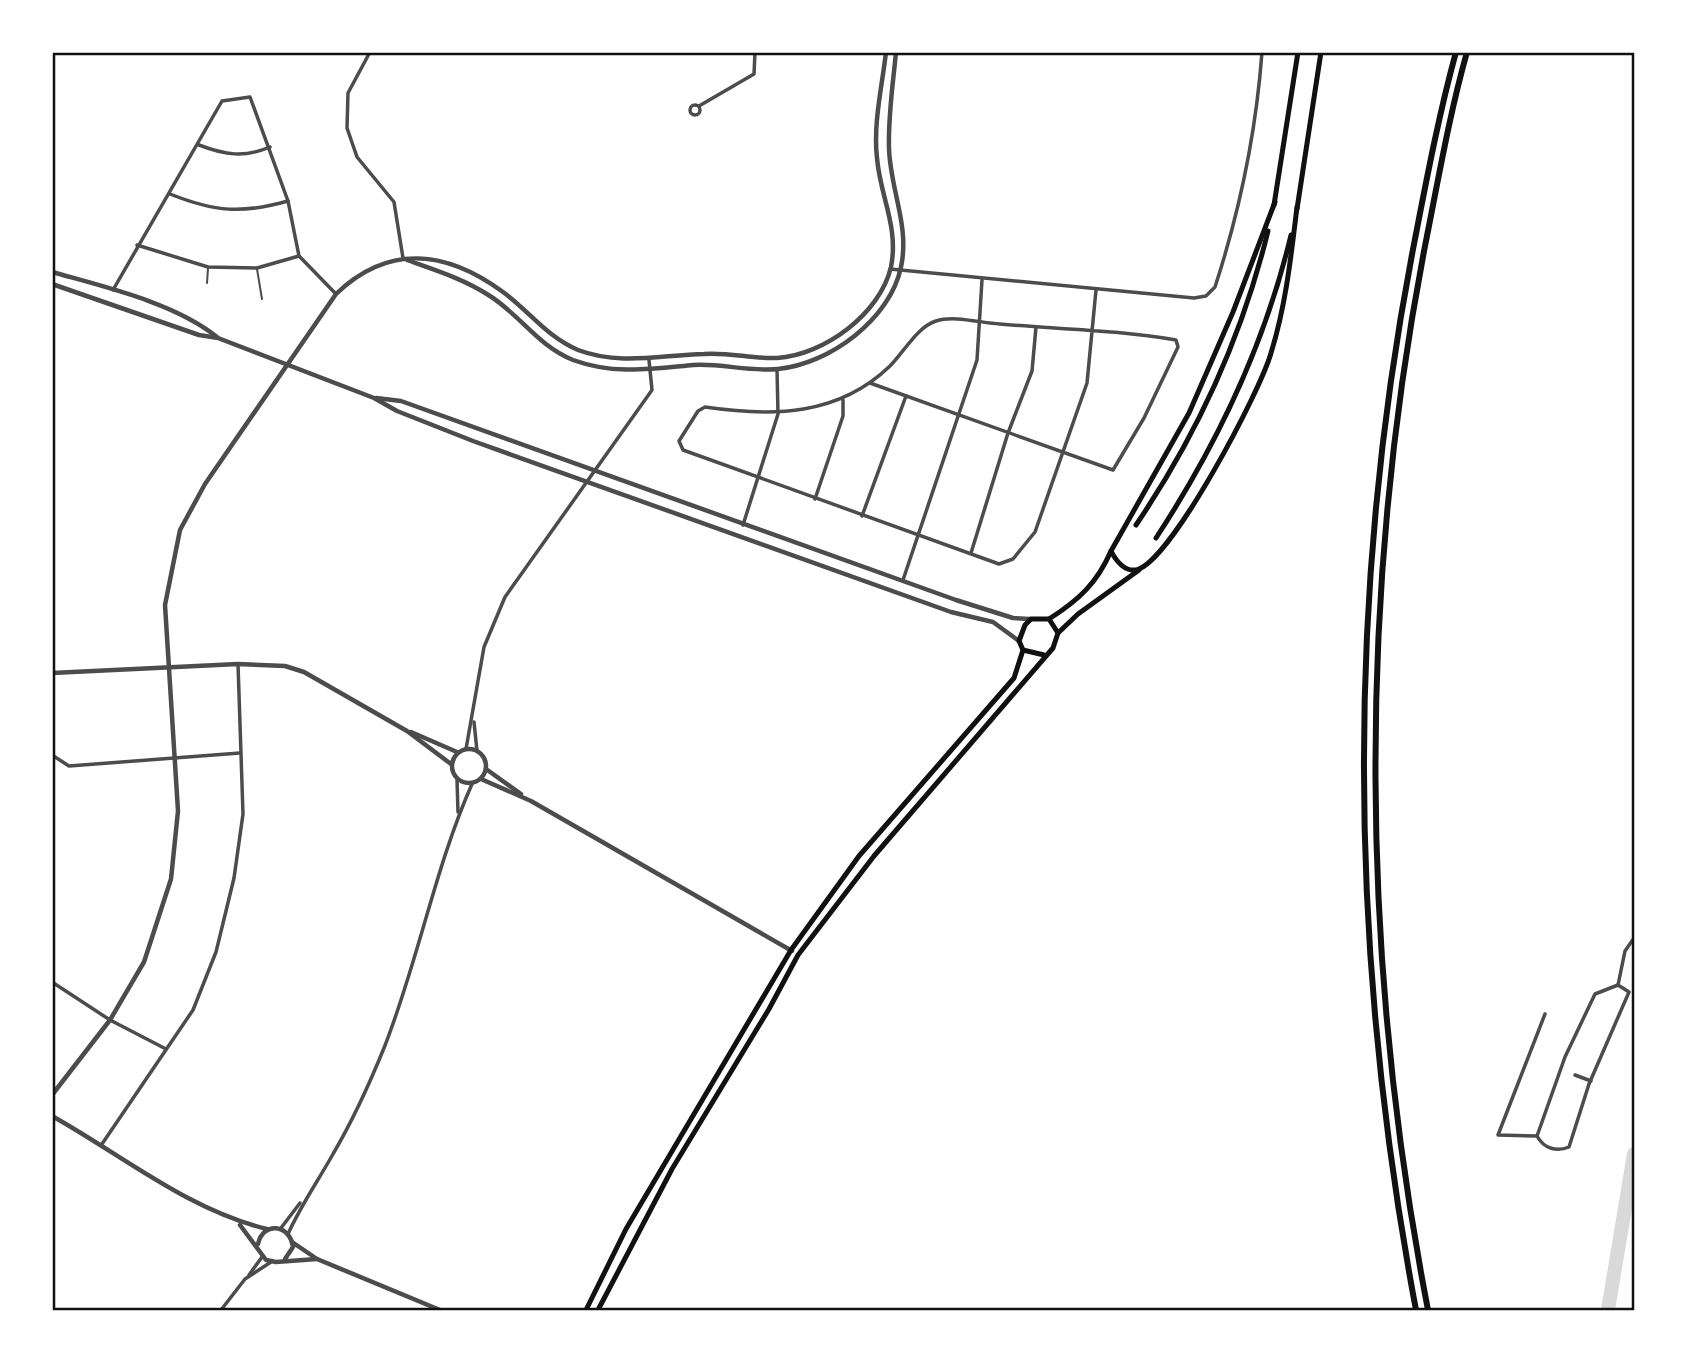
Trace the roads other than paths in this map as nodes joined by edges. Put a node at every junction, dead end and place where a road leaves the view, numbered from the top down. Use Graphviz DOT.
graph roads {
  1 [pos="370,52"];
  2 [pos="755,52"];
  3 [pos="886,52"];
  4 [pos="896,52"];
  5 [pos="1262,52"];
  6 [pos="1298,52"];
  7 [pos="1321,52"];
  8 [pos="1456,52"];
  9 [pos="1468,52"];
  10 [pos="699,106"];
  11 [pos="199,145"];
  12 [pos="271,147"];
  13 [pos="170,194"];
  14 [pos="288,201"];
  15 [pos="1275,202"];
  16 [pos="1297,207"];
  17 [pos="137,245"];
  18 [pos="299,257"];
  19 [pos="403,258"];
  20 [pos="208,267"];
  21 [pos="257,268"];
  22 [pos="890,269"];
  23 [pos="901,271"];
  24 [pos="52,272"];
  25 [pos="982,280"];
  26 [pos="207,283"];
  27 [pos="52,284"];
  28 [pos="113,290"];
  29 [pos="1096,290"];
  30 [pos="336,294"];
  31 [pos="262,299"];
  32 [pos="980,323"];
  33 [pos="1036,327"];
  34 [pos="1093,332"];
  35 [pos="218,338"];
  36 [pos="649,360"];
  37 [pos="288,366"];
  38 [pos="777,369"];
  39 [pos="652,371"];
  40 [pos="870,383"];
  41 [pos="906,396"];
  42 [pos="374,398"];
  43 [pos="843,399"];
  44 [pos="778,414"];
  45 [pos="956,414"];
  46 [pos="1009,433"];
  47 [pos="1062,452"];
  48 [pos="594,472"];
  49 [pos="759,478"];
  50 [pos="587,482"];
  51 [pos="815,499"];
  52 [pos="862,516"];
  53 [pos="743,524"];
  54 [pos="1136,525"];
  55 [pos="917,537"];
  56 [pos="1156,538"];
  57 [pos="1111,551"];
  58 [pos="971,554"];
  59 [pos="1141,568"];
  60 [pos="903,581"];
  61 [pos="1031,619"];
  62 [pos="1049,619"];
  63 [pos="1058,633"];
  64 [pos="1019,641"];
  65 [pos="1023,650"];
  66 [pos="1045,654"];
  67 [pos="238,664"];
  68 [pos="170,667"];
  69 [pos="52,673"];
  70 [pos="473,720"];
  71 [pos="407,730"];
  72 [pos="466,749"];
  73 [pos="477,751"];
  74 [pos="458,752"];
  75 [pos="240,753"];
  76 [pos="52,755"];
  77 [pos="173,757"];
  78 [pos="452,764"];
  79 [pos="486,769"];
  80 [pos="481,779"];
  81 [pos="457,780"];
  82 [pos="472,784"];
  83 [pos="531,801"];
  84 [pos="458,814"];
  85 [pos="1634,938"];
  86 [pos="791,950"];
  87 [pos="798,955"];
  88 [pos="52,982"];
  89 [pos="1618,985"];
  90 [pos="1545,1014"];
  91 [pos="110,1020"];
  92 [pos="166,1049"];
  93 [pos="1575,1075"];
  94 [pos="1591,1081"];
  95 [pos="52,1096"];
  96 [pos="52,1116"];
  97 [pos="1536,1136"];
  98 [pos="102,1144"];
  99 [pos="305,1196"];
  100 [pos="237,1222"];
  101 [pos="281,1228"];
  102 [pos="267,1229"];
  103 [pos="288,1234"];
  104 [pos="292,1242"];
  105 [pos="258,1245"];
  106 [pos="262,1256"];
  107 [pos="285,1259"];
  108 [pos="317,1259"];
  109 [pos="271,1262"];
  110 [pos="245,1279"];
  111 [pos="221,1311"];
  112 [pos="440,1311"];
  113 [pos="586,1311"];
  114 [pos="598,1311"];
  115 [pos="1416,1311"];
  116 [pos="1428,1311"];
  1 -- 19 [label="street"];
  2 -- 10 [label="street"];
  3 -- 22 [label="street"];
  4 -- 23 [label="street"];
  5 -- 29 [label="street"];
  6 -- 15 [label="main road"];
  7 -- 16 [label="main road"];
  8 -- 115 [label="highway"];
  9 -- 116 [label="highway"];
  11 -- 12 [label="street"];
  11 -- 12 [label="street"];
  11 -- 13 [label="street"];
  12 -- 14 [label="street"];
  13 -- 14 [label="street"];
  13 -- 17 [label="street"];
  14 -- 18 [label="street"];
  15 -- 54 [label="main road"];
  15 -- 57 [label="main road"];
  16 -- 56 [label="main road"];
  16 -- 59 [label="main road"];
  17 -- 20 [label="street"];
  17 -- 28 [label="street"];
  18 -- 21 [label="street"];
  18 -- 30 [label="street"];
  19 -- 30 [label="street"];
  19 -- 36 [label="street"];
  19 -- 39 [label="street"];
  20 -- 21 [label="street"];
  20 -- 26 [label="lane"];
  21 -- 31 [label="lane"];
  22 -- 23 [label="street"];
  22 -- 36 [label="street"];
  23 -- 25 [label="street"];
  23 -- 38 [label="street"];
  24 -- 28 [label="street"];
  25 -- 29 [label="street"];
  25 -- 32 [label="street"];
  27 -- 35 [label="street"];
  28 -- 35 [label="street"];
  29 -- 34 [label="street"];
  30 -- 37 [label="street"];
  32 -- 33 [label="street"];
  32 -- 40 [label="street"];
  32 -- 45 [label="street"];
  33 -- 34 [label="street"];
  33 -- 46 [label="street"];
  34 -- 47 [label="street"];
  34 -- 47 [label="street"];
  35 -- 37 [label="street"];
  36 -- 39 [label="street"];
  37 -- 42 [label="street"];
  37 -- 68 [label="street"];
  38 -- 39 [label="street"];
  38 -- 44 [label="street"];
  39 -- 48 [label="street"];
  40 -- 41 [label="street"];
  40 -- 43 [label="street"];
  41 -- 45 [label="street"];
  41 -- 52 [label="street"];
  42 -- 48 [label="street"];
  42 -- 50 [label="street"];
  43 -- 44 [label="street"];
  43 -- 51 [label="street"];
  44 -- 49 [label="street"];
  44 -- 49 [label="street"];
  45 -- 46 [label="street"];
  45 -- 55 [label="street"];
  46 -- 47 [label="street"];
  46 -- 58 [label="street"];
  47 -- 58 [label="street"];
  48 -- 50 [label="street"];
  48 -- 53 [label="street"];
  49 -- 51 [label="street"];
  49 -- 53 [label="street"];
  50 -- 64 [label="street"];
  50 -- 70 [label="street"];
  51 -- 52 [label="street"];
  52 -- 55 [label="street"];
  53 -- 60 [label="street"];
  55 -- 58 [label="street"];
  55 -- 60 [label="street"];
  57 -- 59 [label="main road"];
  57 -- 62 [label="main road"];
  59 -- 63 [label="main road"];
  60 -- 61 [label="street"];
  61 -- 62 [label="main road"];
  61 -- 64 [label="main road"];
  62 -- 63 [label="main road"];
  63 -- 66 [label="main road"];
  64 -- 65 [label="main road"];
  65 -- 66 [label="main road"];
  65 -- 86 [label="main road"];
  66 -- 87 [label="main road"];
  67 -- 68 [label="street"];
  67 -- 71 [label="street"];
  67 -- 75 [label="street"];
  68 -- 69 [label="street"];
  68 -- 77 [label="street"];
  70 -- 72 [label="street"];
  70 -- 73 [label="street"];
  71 -- 74 [label="street"];
  71 -- 78 [label="street"];
  72 -- 73 [label="street"];
  72 -- 74 [label="street"];
  73 -- 79 [label="street"];
  74 -- 78 [label="street"];
  75 -- 77 [label="street"];
  75 -- 92 [label="street"];
  76 -- 77 [label="street"];
  77 -- 91 [label="street"];
  78 -- 81 [label="street"];
  79 -- 80 [label="street"];
  79 -- 83 [label="street"];
  80 -- 82 [label="street"];
  80 -- 83 [label="street"];
  81 -- 82 [label="street"];
  81 -- 84 [label="street"];
  82 -- 84 [label="street"];
  83 -- 86 [label="street"];
  84 -- 99 [label="street"];
  85 -- 89 [label="street"];
  86 -- 87 [label="street"];
  86 -- 113 [label="main road"];
  87 -- 114 [label="main road"];
  88 -- 91 [label="street"];
  89 -- 94 [label="street"];
  89 -- 97 [label="street"];
  90 -- 97 [label="street"];
  91 -- 92 [label="street"];
  91 -- 95 [label="street"];
  92 -- 98 [label="street"];
  93 -- 94 [label="street"];
  94 -- 97 [label="street"];
  96 -- 98 [label="street"];
  98 -- 100 [label="street"];
  99 -- 101 [label="street"];
  99 -- 103 [label="street"];
  100 -- 102 [label="street"];
  100 -- 105 [label="street"];
  101 -- 102 [label="street"];
  101 -- 103 [label="street"];
  102 -- 105 [label="street"];
  103 -- 104 [label="street"];
  104 -- 107 [label="street"];
  104 -- 108 [label="street"];
  105 -- 106 [label="street"];
  106 -- 109 [label="street"];
  106 -- 110 [label="street"];
  107 -- 108 [label="street"];
  107 -- 109 [label="street"];
  108 -- 112 [label="street"];
  109 -- 110 [label="street"];
  110 -- 111 [label="street"];
}
